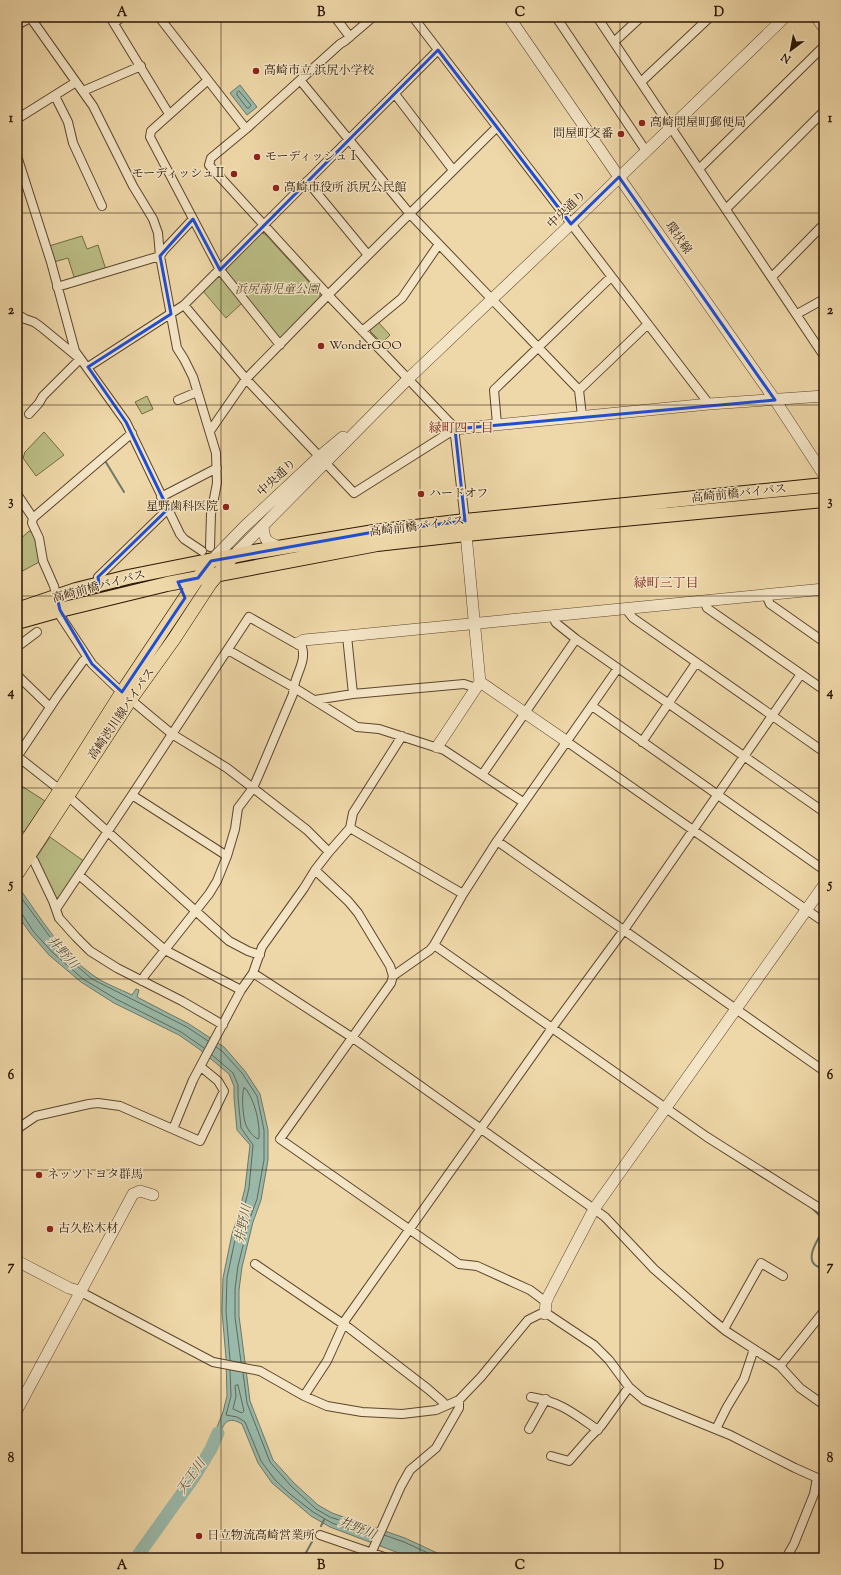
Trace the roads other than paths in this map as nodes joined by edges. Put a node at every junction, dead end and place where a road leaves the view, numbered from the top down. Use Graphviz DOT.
graph roads {
  1 [pos="122,17"];
  2 [pos="159,17"];
  3 [pos="334,17"];
  4 [pos="373,17"];
  5 [pos="413,17"];
  6 [pos="509,17"];
  7 [pos="556,17"];
  8 [pos="597,17"];
  9 [pos="641,17"];
  10 [pos="710,17"];
  11 [pos="786,17"];
  12 [pos="816,17"];
  13 [pos="30,18"];
  14 [pos="112,20"];
  15 [pos="17,25"];
  16 [pos="824,28"];
  17 [pos="350,37"];
  18 [pos="614,42"];
  19 [pos="824,46"];
  20 [pos="438,50"];
  21 [pos="140,66"];
  22 [pos="208,80"];
  23 [pos="300,80"];
  24 [pos="76,82"];
  25 [pos="641,82"];
  26 [pos="83,91"];
  27 [pos="394,94"];
  28 [pos="56,96"];
  29 [pos="824,111"];
  30 [pos="169,114"];
  31 [pos="17,119"];
  32 [pos="497,126"];
  33 [pos="671,128"];
  34 [pos="246,129"];
  35 [pos="349,140"];
  36 [pos="646,151"];
  37 [pos="17,156"];
  38 [pos="699,169"];
  39 [pos="453,170"];
  40 [pos="619,177"];
  41 [pos="21,180"];
  42 [pos="307,182"];
  43 [pos="102,206"];
  44 [pos="726,209"];
  45 [pos="410,214"];
  46 [pos="193,220"];
  47 [pos="571,224"];
  48 [pos="824,224"];
  49 [pos="264,225"];
  50 [pos="438,244"];
  51 [pos="368,255"];
  52 [pos="160,256"];
  53 [pos="220,270"];
  54 [pos="611,277"];
  55 [pos="772,277"];
  56 [pos="57,287"];
  57 [pos="328,295"];
  58 [pos="493,299"];
  59 [pos="824,299"];
  60 [pos="184,306"];
  61 [pos="17,313"];
  62 [pos="171,314"];
  63 [pos="797,314"];
  64 [pos="648,324"];
  65 [pos="362,331"];
  66 [pos="280,345"];
  67 [pos="538,348"];
  68 [pos="824,356"];
  69 [pos="80,359"];
  70 [pos="88,367"];
  71 [pos="409,378"];
  72 [pos="246,379"];
  73 [pos="579,390"];
  74 [pos="197,392"];
  75 [pos="824,396"];
  76 [pos="178,400"];
  77 [pos="775,400"];
  78 [pos="709,404"];
  79 [pos="29,414"];
  80 [pos="582,416"];
  81 [pos="496,424"];
  82 [pos="455,429"];
  83 [pos="210,431"];
  84 [pos="132,433"];
  85 [pos="323,460"];
  86 [pos="217,468"];
  87 [pos="824,475"];
  88 [pos="824,485"];
  89 [pos="17,494"];
  90 [pos="162,497"];
  91 [pos="824,500"];
  92 [pos="168,509"];
  93 [pos="33,518"];
  94 [pos="263,526"];
  95 [pos="465,527"];
  96 [pos="282,548"];
  97 [pos="208,553"];
  98 [pos="232,557"];
  99 [pos="218,574"];
  100 [pos="198,578"];
  101 [pos="99,584"];
  102 [pos="173,584"];
  103 [pos="824,589"];
  104 [pos="766,595"];
  105 [pos="184,598"];
  106 [pos="704,600"];
  107 [pos="58,604"];
  108 [pos="625,608"];
  109 [pos="17,610"];
  110 [pos="552,615"];
  111 [pos="17,622"];
  112 [pos="474,623"];
  113 [pos="37,632"];
  114 [pos="347,636"];
  115 [pos="576,639"];
  116 [pos="824,642"];
  117 [pos="298,643"];
  118 [pos="17,647"];
  119 [pos="228,650"];
  120 [pos="88,658"];
  121 [pos="696,663"];
  122 [pos="618,668"];
  123 [pos="801,674"];
  124 [pos="17,675"];
  125 [pos="478,685"];
  126 [pos="293,687"];
  127 [pos="824,690"];
  128 [pos="353,694"];
  129 [pos="126,695"];
  130 [pos="315,700"];
  131 [pos="669,703"];
  132 [pos="592,706"];
  133 [pos="50,707"];
  134 [pos="525,713"];
  135 [pos="772,716"];
  136 [pos="172,734"];
  137 [pos="402,736"];
  138 [pos="566,741"];
  139 [pos="642,742"];
  140 [pos="437,747"];
  141 [pos="824,752"];
  142 [pos="744,756"];
  143 [pos="17,757"];
  144 [pos="482,775"];
  145 [pos="252,788"];
  146 [pos="64,793"];
  147 [pos="717,794"];
  148 [pos="132,795"];
  149 [pos="523,802"];
  150 [pos="824,812"];
  151 [pos="350,828"];
  152 [pos="692,829"];
  153 [pos="108,831"];
  154 [pos="497,841"];
  155 [pos="329,852"];
  156 [pos="17,855"];
  157 [pos="227,856"];
  158 [pos="34,861"];
  159 [pos="315,870"];
  160 [pos="824,870"];
  161 [pos="18,872"];
  162 [pos="79,875"];
  163 [pos="824,884"];
  164 [pos="463,894"];
  165 [pos="56,910"];
  166 [pos="195,910"];
  167 [pos="806,910"];
  168 [pos="824,922"];
  169 [pos="624,930"];
  170 [pos="434,945"];
  171 [pos="165,950"];
  172 [pos="260,955"];
  173 [pos="253,973"];
  174 [pos="393,976"];
  175 [pos="142,981"];
  176 [pos="241,990"];
  177 [pos="736,1009"];
  178 [pos="222,1028"];
  179 [pos="552,1028"];
  180 [pos="353,1038"];
  181 [pos="203,1064"];
  182 [pos="824,1071"];
  183 [pos="665,1108"];
  184 [pos="17,1129"];
  185 [pos="480,1129"];
  186 [pos="174,1130"];
  187 [pos="153,1195"];
  188 [pos="594,1209"];
  189 [pos="824,1211"];
  190 [pos="410,1229"];
  191 [pos="17,1260"];
  192 [pos="255,1264"];
  193 [pos="783,1276"];
  194 [pos="79,1291"];
  195 [pos="546,1302"];
  196 [pos="824,1311"];
  197 [pos="545,1314"];
  198 [pos="343,1324"];
  199 [pos="724,1329"];
  200 [pos="754,1349"];
  201 [pos="780,1366"];
  202 [pos="629,1387"];
  203 [pos="304,1396"];
  204 [pos="531,1397"];
  205 [pos="546,1399"];
  206 [pos="459,1400"];
  207 [pos="824,1405"];
  208 [pos="445,1406"];
  209 [pos="17,1410"];
  210 [pos="529,1429"];
  211 [pos="716,1429"];
  212 [pos="598,1430"];
  213 [pos="551,1456"];
  214 [pos="821,1479"];
  215 [pos="320,1535"];
  216 [pos="373,1554"];
  217 [pos="387,1558"];
  218 [pos="786,1558"];
  1 -- 14 [label="street"];
  2 -- 22 [label="street"];
  3 -- 17 [label="street"];
  4 -- 17 [label="street"];
  5 -- 20 [label="street"];
  6 -- 40 [label="street, 環状線"];
  7 -- 36 [label="street"];
  8 -- 18 [label="street"];
  9 -- 18 [label="street"];
  10 -- 25 [label="street"];
  11 -- 33 [label="street, 中央通り"];
  12 -- 16 [label="street"];
  13 -- 15 [label="street"];
  13 -- 24 [label="street"];
  14 -- 21 [label="street"];
  17 -- 23 [label="street"];
  18 -- 25 [label="street"];
  19 -- 38 [label="street"];
  20 -- 27 [label="street"];
  20 -- 32 [label="street"];
  21 -- 26 [label="street"];
  21 -- 30 [label="street"];
  22 -- 30 [label="street"];
  22 -- 34 [label="street"];
  23 -- 34 [label="street"];
  23 -- 35 [label="street"];
  24 -- 26 [label="street"];
  24 -- 28 [label="street"];
  25 -- 33 [label="street"];
  26 -- 52 [label="street"];
  27 -- 35 [label="street"];
  27 -- 39 [label="street"];
  28 -- 31 [label="street"];
  28 -- 43 [label="street"];
  29 -- 44 [label="street"];
  30 -- 46 [label="street"];
  32 -- 39 [label="street"];
  32 -- 47 [label="street"];
  33 -- 36 [label="street, 中央通り"];
  33 -- 38 [label="street"];
  34 -- 49 [label="street"];
  35 -- 42 [label="street"];
  35 -- 45 [label="street"];
  36 -- 40 [label="street, 中央通り"];
  37 -- 41 [label="street"];
  38 -- 44 [label="street"];
  39 -- 45 [label="street"];
  40 -- 47 [label="street, 中央通り"];
  40 -- 77 [label="street, 環状線"];
  41 -- 56 [label="street"];
  42 -- 49 [label="street"];
  42 -- 51 [label="street"];
  44 -- 55 [label="street"];
  45 -- 50 [label="street"];
  45 -- 51 [label="street"];
  46 -- 52 [label="street"];
  46 -- 53 [label="street"];
  47 -- 54 [label="street"];
  47 -- 58 [label="street, 中央通り"];
  48 -- 55 [label="street"];
  49 -- 53 [label="street"];
  49 -- 57 [label="street"];
  50 -- 58 [label="street"];
  50 -- 65 [label="street"];
  51 -- 57 [label="street"];
  52 -- 56 [label="street"];
  52 -- 62 [label="street"];
  53 -- 60 [label="street"];
  53 -- 66 [label="street"];
  54 -- 64 [label="street"];
  54 -- 67 [label="street"];
  55 -- 63 [label="street"];
  56 -- 69 [label="street"];
  57 -- 65 [label="street"];
  57 -- 66 [label="street"];
  58 -- 67 [label="street"];
  58 -- 71 [label="street, 中央通り"];
  59 -- 63 [label="street"];
  60 -- 62 [label="street"];
  60 -- 72 [label="street"];
  61 -- 69 [label="street"];
  62 -- 70 [label="street"];
  62 -- 74 [label="street"];
  63 -- 68 [label="street"];
  64 -- 73 [label="street"];
  64 -- 78 [label="street"];
  65 -- 71 [label="street"];
  66 -- 72 [label="street"];
  67 -- 73 [label="street"];
  67 -- 81 [label="street"];
  69 -- 70 [label="street"];
  69 -- 79 [label="street"];
  70 -- 84 [label="street"];
  71 -- 82 [label="street"];
  71 -- 85 [label="street, 中央通り"];
  72 -- 83 [label="street"];
  72 -- 85 [label="street"];
  73 -- 80 [label="street"];
  74 -- 76 [label="street"];
  74 -- 83 [label="street"];
  75 -- 77 [label="street"];
  77 -- 78 [label="street"];
  77 -- 87 [label="street, 環状線"];
  78 -- 80 [label="street"];
  80 -- 81 [label="street"];
  81 -- 82 [label="street"];
  82 -- 85 [label="street"];
  82 -- 95 [label="street"];
  83 -- 86 [label="street"];
  84 -- 90 [label="street"];
  84 -- 93 [label="street"];
  85 -- 94 [label="street, 中央通り"];
  85 -- 97 [label="street, 中央通り"];
  86 -- 90 [label="street"];
  86 -- 97 [label="street"];
  88 -- 95 [label="highway, 高崎前橋バイパス"];
  89 -- 93 [label="street"];
  90 -- 92 [label="street"];
  91 -- 95 [label="highway, 高崎前橋バイパス"];
  92 -- 97 [label="street"];
  92 -- 101 [label="street"];
  93 -- 107 [label="street"];
  94 -- 96 [label="street"];
  94 -- 98 [label="street, 中央通り"];
  95 -- 96 [label="highway, 高崎前橋バイパス"];
  95 -- 99 [label="highway, 高崎前橋バイパス"];
  95 -- 112 [label="street"];
  96 -- 98 [label="highway, 高崎前橋バイパス"];
  97 -- 98 [label="highway, 高崎前橋バイパス"];
  97 -- 100 [label="main road, 高崎渋川線バイパス"];
  97 -- 101 [label="highway, 高崎前橋バイパス"];
  98 -- 99 [label="main road, 高崎渋川線バイパス"];
  99 -- 100 [label="highway, 高崎前橋バイパス"];
  99 -- 129 [label="main road, 高崎渋川線バイパス"];
  100 -- 102 [label="highway, 高崎前橋バイパス"];
  100 -- 105 [label="main road, 高崎渋川線バイパス"];
  101 -- 107 [label="highway, 高崎前橋バイパス"];
  102 -- 105 [label="main road"];
  102 -- 107 [label="highway, 高崎前橋バイパス"];
  103 -- 104 [label="street"];
  104 -- 106 [label="street"];
  104 -- 116 [label="street"];
  105 -- 129 [label="main road, 高崎渋川線バイパス"];
  106 -- 108 [label="street"];
  106 -- 123 [label="street"];
  107 -- 109 [label="highway, 高崎前橋バイパス"];
  107 -- 111 [label="highway, 高崎前橋バイパス"];
  107 -- 120 [label="street"];
  108 -- 110 [label="street"];
  108 -- 121 [label="street"];
  110 -- 112 [label="street"];
  110 -- 115 [label="street"];
  112 -- 114 [label="street"];
  112 -- 125 [label="street"];
  113 -- 118 [label="street"];
  114 -- 117 [label="street"];
  114 -- 128 [label="street"];
  115 -- 122 [label="street"];
  115 -- 134 [label="street"];
  117 -- 119 [label="street"];
  117 -- 126 [label="street"];
  119 -- 126 [label="street"];
  119 -- 136 [label="street"];
  120 -- 129 [label="street"];
  120 -- 133 [label="street"];
  121 -- 131 [label="street"];
  121 -- 135 [label="street"];
  122 -- 131 [label="street"];
  122 -- 132 [label="street"];
  123 -- 127 [label="street"];
  123 -- 135 [label="street"];
  124 -- 133 [label="street"];
  125 -- 128 [label="street"];
  125 -- 134 [label="street"];
  125 -- 140 [label="street"];
  126 -- 130 [label="street"];
  126 -- 145 [label="street"];
  128 -- 130 [label="street"];
  129 -- 136 [label="street"];
  129 -- 146 [label="main road, 高崎渋川線バイパス"];
  130 -- 137 [label="street"];
  131 -- 139 [label="street"];
  131 -- 142 [label="street"];
  132 -- 138 [label="street"];
  132 -- 139 [label="street"];
  133 -- 143 [label="street"];
  134 -- 138 [label="street"];
  134 -- 144 [label="street"];
  135 -- 141 [label="street"];
  135 -- 142 [label="street"];
  136 -- 145 [label="street"];
  136 -- 148 [label="street"];
  137 -- 140 [label="street"];
  137 -- 151 [label="street"];
  138 -- 149 [label="street"];
  138 -- 152 [label="street"];
  139 -- 147 [label="street"];
  140 -- 144 [label="street"];
  142 -- 147 [label="street"];
  142 -- 150 [label="street"];
  143 -- 146 [label="street"];
  144 -- 149 [label="street"];
  145 -- 155 [label="street"];
  145 -- 157 [label="street"];
  146 -- 153 [label="street"];
  146 -- 156 [label="main road, 高崎渋川線バイパス"];
  146 -- 161 [label="main road, 高崎渋川線バイパス"];
  147 -- 152 [label="street"];
  147 -- 160 [label="street"];
  148 -- 153 [label="street"];
  148 -- 157 [label="street"];
  149 -- 154 [label="street"];
  151 -- 155 [label="street"];
  151 -- 164 [label="street"];
  152 -- 167 [label="street"];
  152 -- 169 [label="street"];
  153 -- 162 [label="street"];
  153 -- 166 [label="street"];
  154 -- 164 [label="street"];
  154 -- 169 [label="street"];
  155 -- 159 [label="street"];
  157 -- 166 [label="street"];
  158 -- 165 [label="street"];
  159 -- 172 [label="street"];
  159 -- 174 [label="street"];
  162 -- 165 [label="street"];
  162 -- 171 [label="street"];
  163 -- 167 [label="street"];
  164 -- 170 [label="street"];
  165 -- 175 [label="street"];
  166 -- 171 [label="street"];
  166 -- 172 [label="street"];
  167 -- 168 [label="street"];
  167 -- 177 [label="street"];
  169 -- 177 [label="street"];
  169 -- 179 [label="street"];
  170 -- 174 [label="street"];
  170 -- 179 [label="street"];
  171 -- 175 [label="street"];
  171 -- 176 [label="street"];
  172 -- 173 [label="street"];
  173 -- 176 [label="street"];
  173 -- 180 [label="street"];
  174 -- 180 [label="street"];
  175 -- 178 [label="street"];
  176 -- 178 [label="street"];
  177 -- 182 [label="street"];
  177 -- 183 [label="street"];
  178 -- 181 [label="street"];
  179 -- 183 [label="street"];
  179 -- 185 [label="street"];
  180 -- 185 [label="street"];
  180 -- 190 [label="street"];
  181 -- 186 [label="street"];
  181 -- 186 [label="street"];
  183 -- 188 [label="street"];
  183 -- 189 [label="street"];
  184 -- 186 [label="street"];
  185 -- 188 [label="street"];
  185 -- 190 [label="street"];
  187 -- 194 [label="street"];
  188 -- 195 [label="street"];
  188 -- 199 [label="street"];
  190 -- 195 [label="street"];
  190 -- 198 [label="street"];
  191 -- 194 [label="street"];
  192 -- 198 [label="street"];
  193 -- 199 [label="street"];
  194 -- 203 [label="street"];
  194 -- 209 [label="street"];
  195 -- 197 [label="street"];
  196 -- 201 [label="street"];
  197 -- 202 [label="street"];
  197 -- 206 [label="street"];
  198 -- 203 [label="street"];
  198 -- 208 [label="street"];
  199 -- 200 [label="street"];
  200 -- 201 [label="street"];
  200 -- 211 [label="street"];
  201 -- 207 [label="street"];
  202 -- 211 [label="street"];
  202 -- 212 [label="street"];
  203 -- 208 [label="street"];
  204 -- 205 [label="street"];
  205 -- 210 [label="street"];
  205 -- 212 [label="street"];
  206 -- 208 [label="street"];
  206 -- 216 [label="street"];
  211 -- 214 [label="street"];
  212 -- 213 [label="street"];
  214 -- 218 [label="street"];
  215 -- 216 [label="street"];
  216 -- 217 [label="street"];
}
